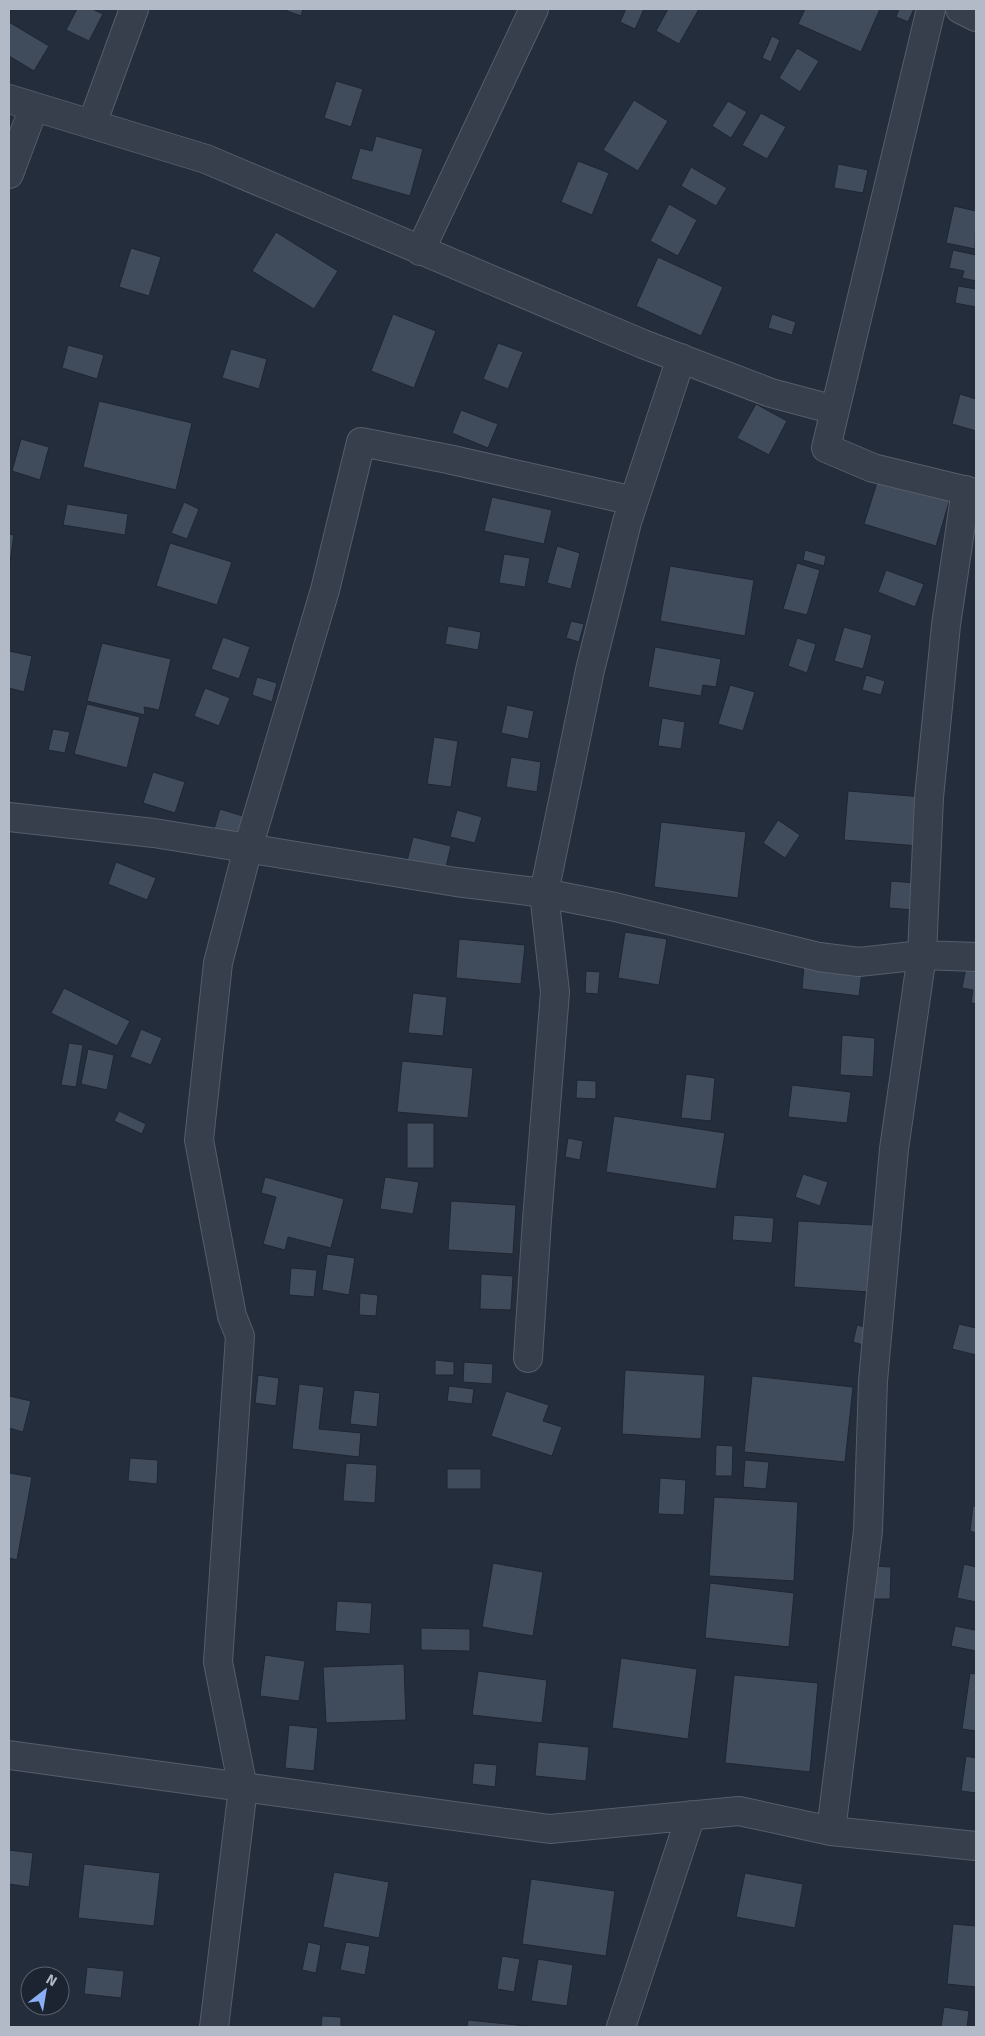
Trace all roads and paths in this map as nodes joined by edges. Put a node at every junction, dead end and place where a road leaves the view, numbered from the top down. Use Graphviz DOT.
graph roads {
  1 [pos="134,9"];
  2 [pos="534,9"];
  3 [pos="931,9"];
  4 [pos="960,9"];
  5 [pos="976,17"];
  6 [pos="21,103"];
  7 [pos="92,124"];
  8 [pos="9,174"];
  9 [pos="420,251"];
  10 [pos="681,358"];
  11 [pos="835,410"];
  12 [pos="971,492"];
  13 [pos="634,501"];
  14 [pos="9,817"];
  15 [pos="248,848"];
  16 [pos="544,893"];
  17 [pos="922,956"];
  18 [pos="976,957"];
  19 [pos="528,1358"];
  20 [pos="9,1755"];
  21 [pos="243,1788"];
  22 [pos="691,1815"];
  23 [pos="831,1831"];
  24 [pos="976,1846"];
  25 [pos="214,2027"];
  26 [pos="621,2027"];
  1 -- 7 [label="street"];
  2 -- 9 [label="street"];
  3 -- 11 [label="street"];
  4 -- 5 [label="street"];
  6 -- 7 [label="street"];
  6 -- 8 [label="street"];
  7 -- 9 [label="street"];
  9 -- 10 [label="street"];
  10 -- 11 [label="street"];
  10 -- 13 [label="street"];
  11 -- 12 [label="street"];
  12 -- 17 [label="street"];
  13 -- 15 [label="street"];
  13 -- 16 [label="street"];
  14 -- 15 [label="street"];
  15 -- 16 [label="street"];
  15 -- 21 [label="street"];
  16 -- 17 [label="street"];
  16 -- 19 [label="street"];
  17 -- 18 [label="street"];
  17 -- 23 [label="street"];
  20 -- 21 [label="street"];
  21 -- 22 [label="street"];
  21 -- 25 [label="street"];
  22 -- 23 [label="street"];
  22 -- 26 [label="street"];
  23 -- 24 [label="street"];
}
